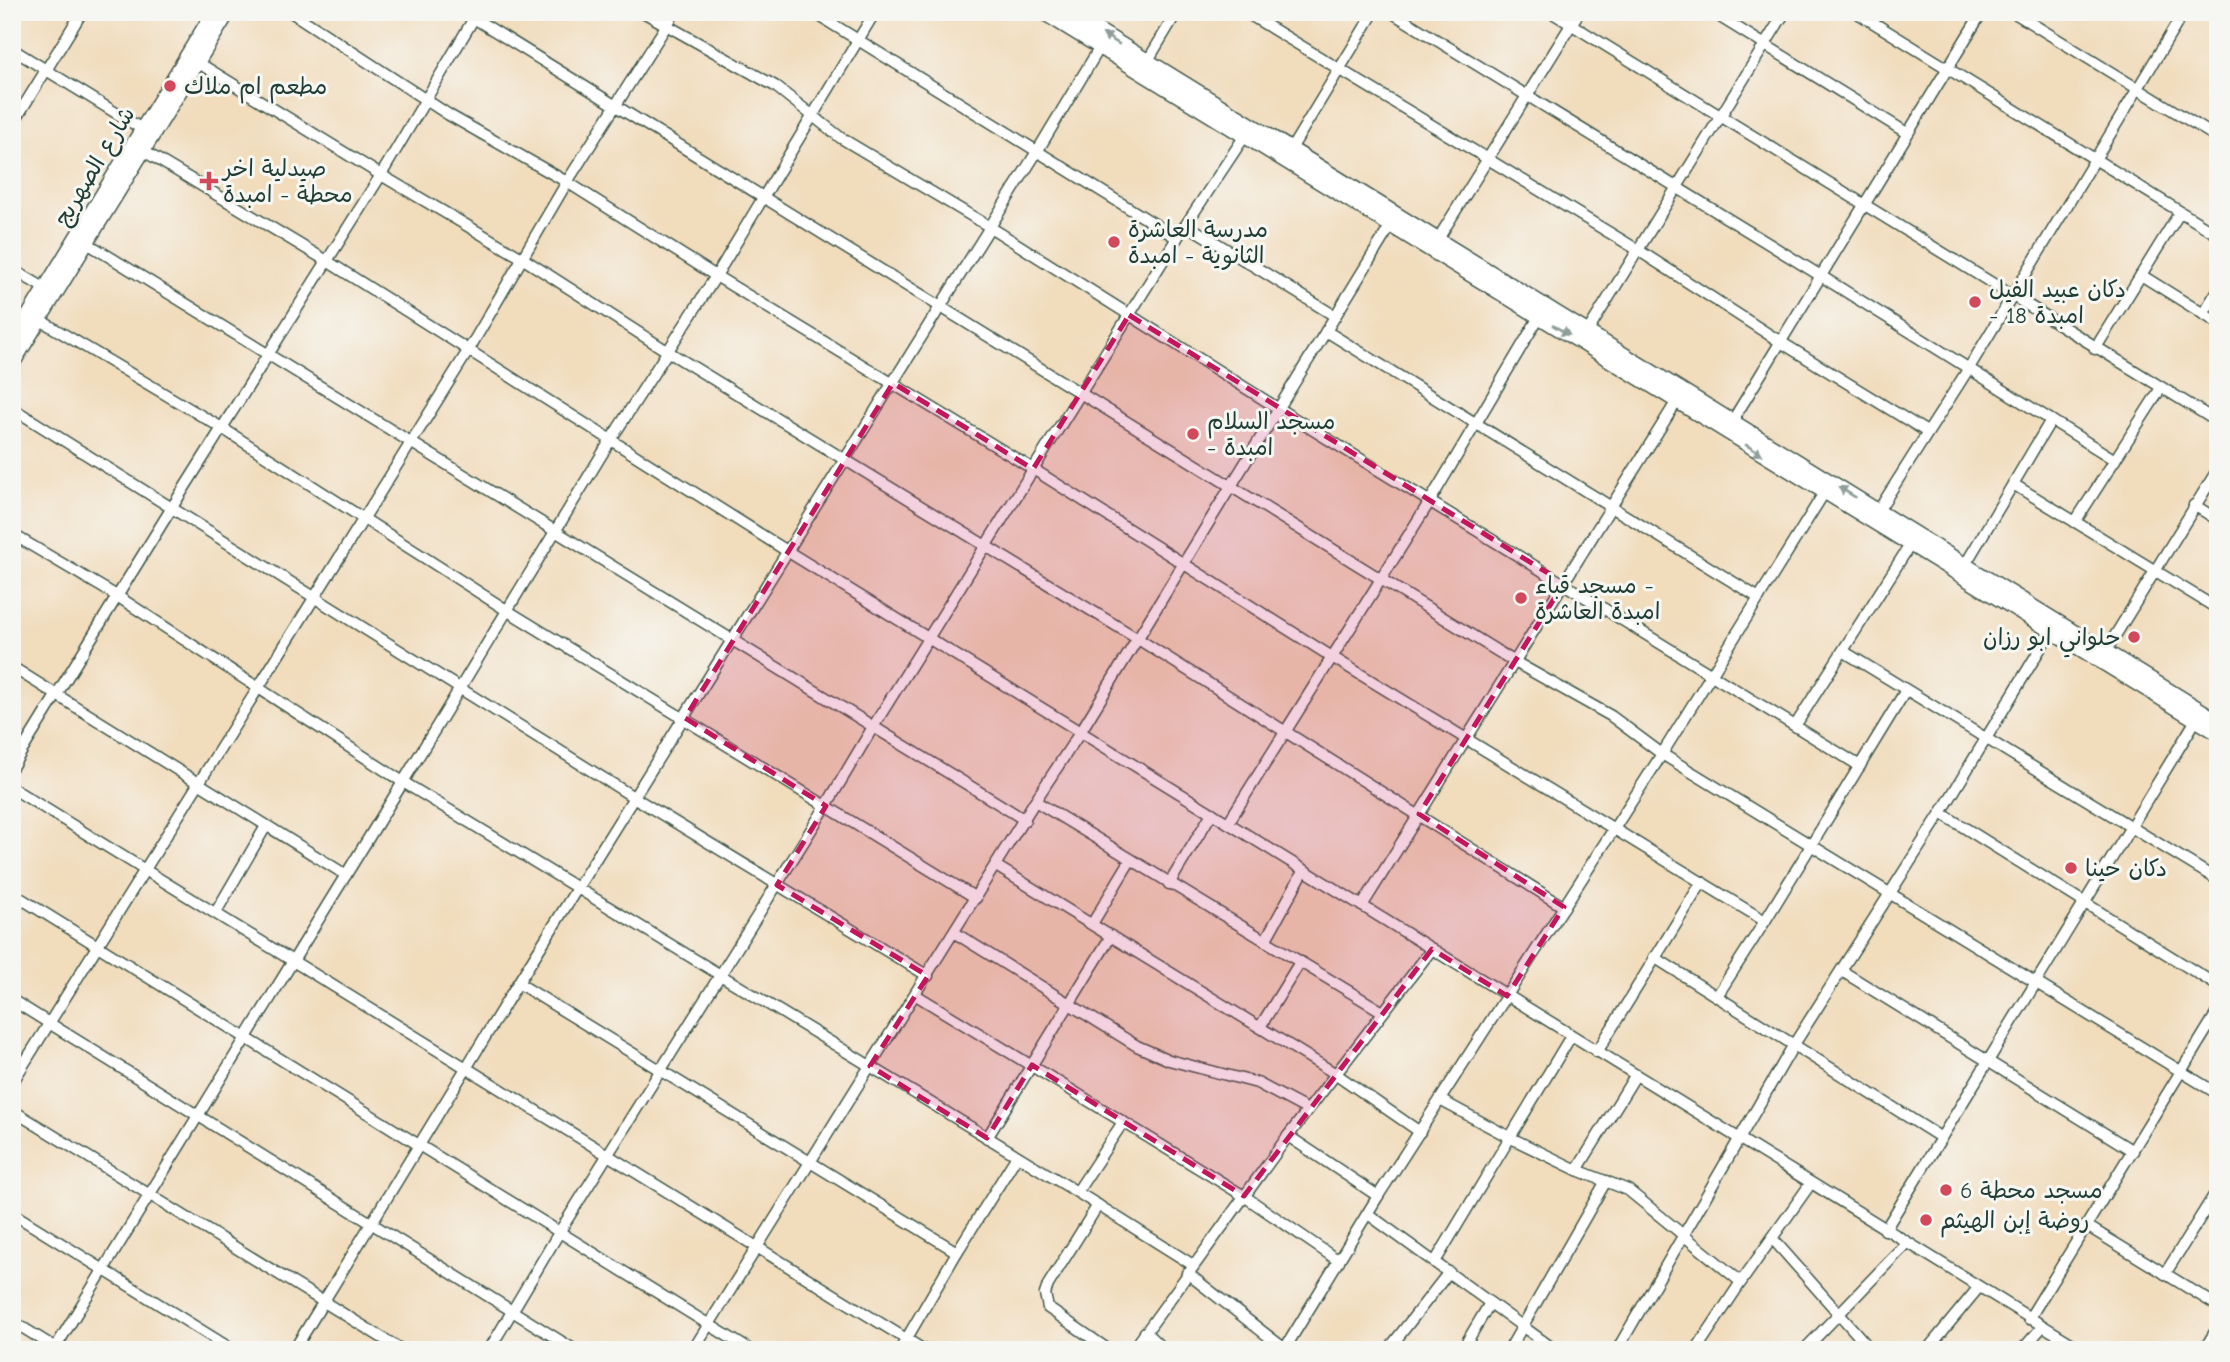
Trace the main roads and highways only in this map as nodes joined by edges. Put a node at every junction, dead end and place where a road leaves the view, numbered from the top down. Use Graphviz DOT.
graph roads {
  1 [pos="214,12"];
  2 [pos="228,12"];
  3 [pos="1043,12"];
  4 [pos="1068,12"];
  5 [pos="1249,130"];
  6 [pos="147,132"];
  7 [pos="138,148"];
  8 [pos="1335,183"];
  9 [pos="12,343"];
  10 [pos="12,363"];
  11 [pos="1729,426"];
  12 [pos="2218,721"];
  13 [pos="2218,733"];
  1 -- 6 [label="main road, شارع الصهريج"];
  2 -- 6 [label="main road"];
  3 -- 5 [label="main road"];
  5 -- 4 [label="main road, one-way"];
  5 -- 8 [label="main road"];
  5 -- 8 [label="main road"];
  6 -- 7 [label="main road"];
  7 -- 9 [label="main road, شارع الصهريج"];
  7 -- 10 [label="main road"];
  8 -- 11 [label="main road"];
  8 -- 11 [label="main road, one-way"];
  12 -- 11 [label="main road, one-way"];
  11 -- 13 [label="main road, one-way"];
}
